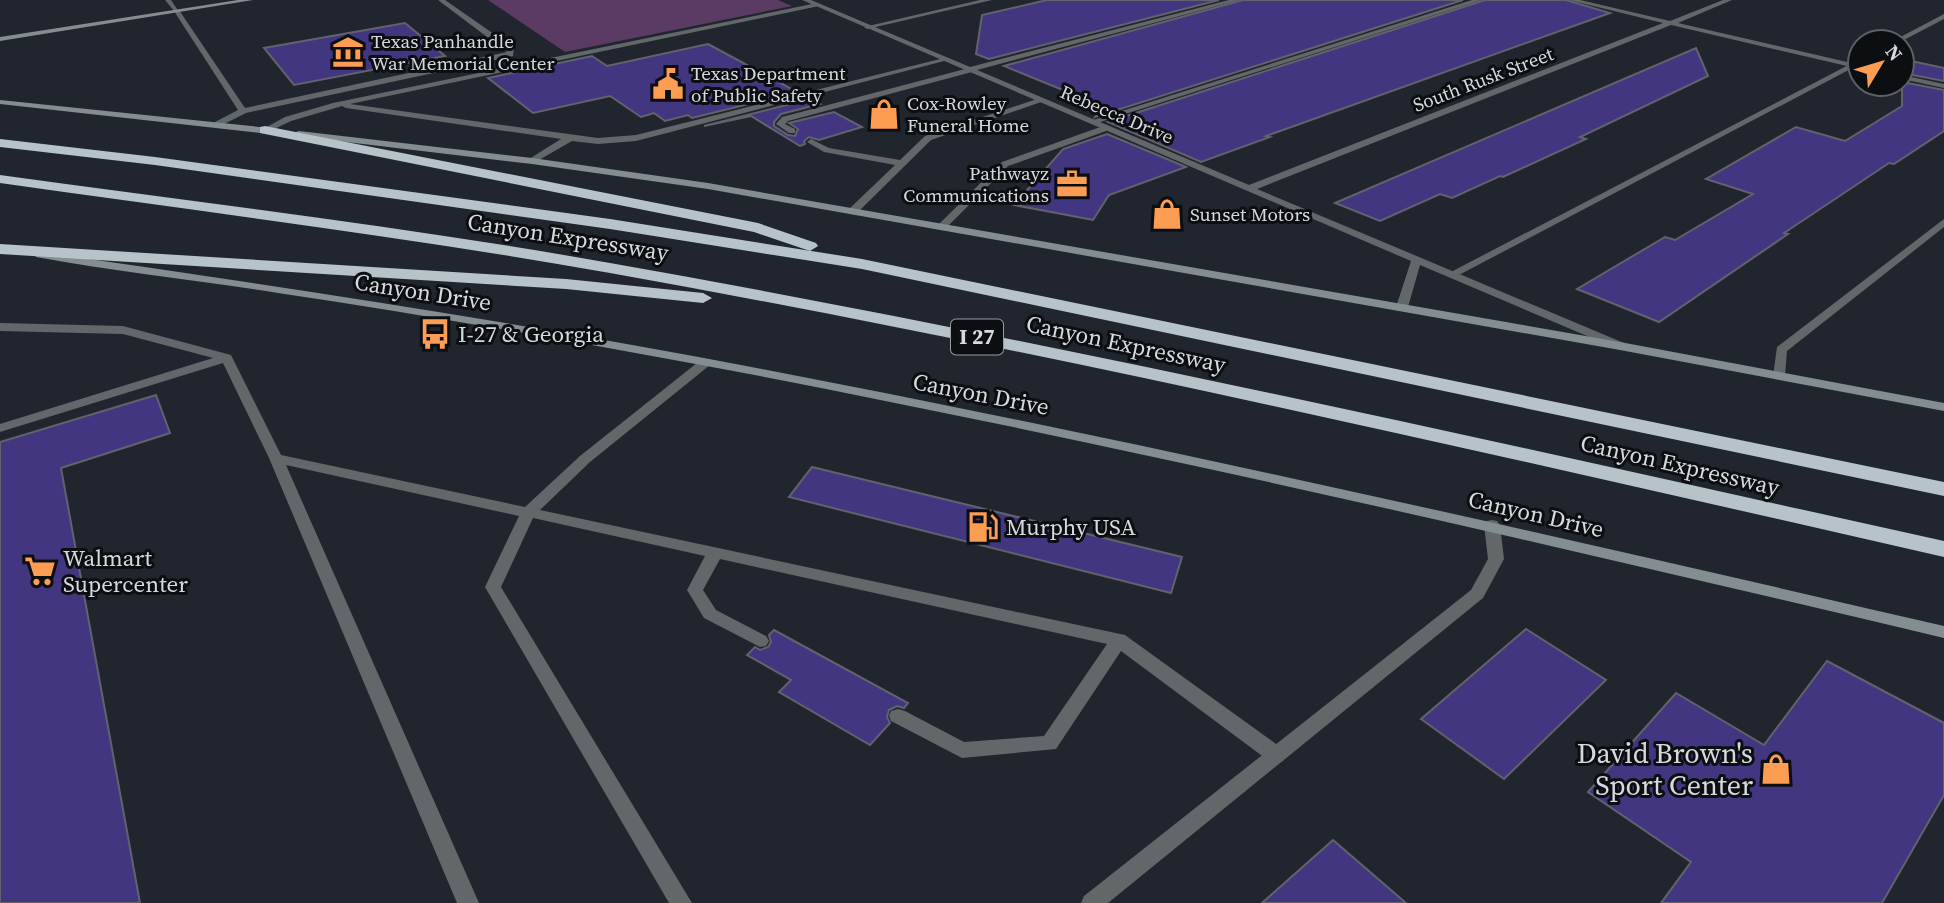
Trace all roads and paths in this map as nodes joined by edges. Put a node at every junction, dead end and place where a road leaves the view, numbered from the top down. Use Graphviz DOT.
graph roads {
  1 [pos="168,0"];
  2 [pos="250,0"];
  3 [pos="442,0"];
  4 [pos="805,0"];
  5 [pos="989,0"];
  6 [pos="1237,0"];
  7 [pos="1479,0"];
  8 [pos="1572,0"];
  9 [pos="1729,0"];
  10 [pos="817,5"];
  11 [pos="177,12"];
  12 [pos="1944,16"];
  13 [pos="1670,23"];
  14 [pos="867,27"];
  15 [pos="1916,31"];
  16 [pos="44,32"];
  17 [pos="0,39"];
  18 [pos="0,48"];
  19 [pos="944,60"];
  20 [pos="1846,61"];
  21 [pos="969,70"];
  22 [pos="1846,70"];
  23 [pos="1916,80"];
  24 [pos="1944,86"];
  25 [pos="1040,101"];
  26 [pos="0,102"];
  27 [pos="333,105"];
  28 [pos="243,111"];
  29 [pos="1091,122"];
  30 [pos="218,124"];
  31 [pos="1107,128"];
  32 [pos="265,130"];
  33 [pos="792,131"];
  34 [pos="570,138"];
  35 [pos="811,142"];
  36 [pos="0,144"];
  37 [pos="532,161"];
  38 [pos="900,163"];
  39 [pos="0,179"];
  40 [pos="1250,188"];
  41 [pos="853,211"];
  42 [pos="1944,222"];
  43 [pos="942,226"];
  44 [pos="0,249"];
  45 [pos="1417,259"];
  46 [pos="862,264"];
  47 [pos="1453,274"];
  48 [pos="1402,307"];
  49 [pos="848,312"];
  50 [pos="0,327"];
  51 [pos="1620,346"];
  52 [pos="228,358"];
  53 [pos="706,362"];
  54 [pos="1779,376"];
  55 [pos="1944,407"];
  56 [pos="0,428"];
  57 [pos="276,458"];
  58 [pos="1944,489"];
  59 [pos="528,513"];
  60 [pos="1492,525"];
  61 [pos="1944,550"];
  62 [pos="715,553"];
  63 [pos="1944,632"];
  64 [pos="1119,640"];
  65 [pos="760,641"];
  66 [pos="898,716"];
  67 [pos="1276,755"];
  68 [pos="468,903"];
  69 [pos="681,903"];
  70 [pos="1092,903"];
  1 -- 11 [label="street"];
  2 -- 11 [label="main road"];
  3 -- 28 [label="street"];
  4 -- 10 [label="street, Rebecca Drive"];
  5 -- 14 [label="street"];
  6 -- 21 [label="street"];
  7 -- 29 [label="street"];
  8 -- 13 [label="street"];
  9 -- 13 [label="street, South Rusk Street"];
  10 -- 14 [label="street, Rebecca Drive"];
  10 -- 27 [label="street"];
  11 -- 16 [label="main road"];
  11 -- 28 [label="street"];
  12 -- 15 [label="street"];
  13 -- 20 [label="street"];
  13 -- 40 [label="street, South Rusk Street"];
  14 -- 19 [label="street, Rebecca Drive"];
  16 -- 17 [label="main road"];
  16 -- 18 [label="main road"];
  19 -- 21 [label="street, Rebecca Drive"];
  19 -- 34 [label="street"];
  21 -- 25 [label="street, Rebecca Drive"];
  21 -- 33 [label="street"];
  22 -- 47 [label="street"];
  23 -- 24 [label="street"];
  25 -- 29 [label="street, Rebecca Drive"];
  25 -- 38 [label="street"];
  26 -- 30 [label="main road"];
  27 -- 32 [label="street"];
  27 -- 34 [label="street"];
  28 -- 30 [label="street"];
  29 -- 31 [label="street, Rebecca Drive"];
  30 -- 32 [label="main road"];
  31 -- 40 [label="street, Rebecca Drive"];
  31 -- 43 [label="street"];
  32 -- 37 [label="main road"];
  32 -- 46 [label="highway"];
  34 -- 37 [label="street"];
  35 -- 38 [label="street"];
  36 -- 46 [label="highway, Canyon Expressway / I 27"];
  37 -- 41 [label="main road"];
  38 -- 41 [label="street"];
  39 -- 49 [label="highway, Canyon Expressway / I 27"];
  40 -- 45 [label="street, Rebecca Drive"];
  41 -- 43 [label="main road"];
  42 -- 54 [label="street"];
  43 -- 48 [label="main road"];
  44 -- 49 [label="highway"];
  44 -- 53 [label="main road, Canyon Drive"];
  45 -- 47 [label="street, Rebecca Drive"];
  45 -- 48 [label="street"];
  46 -- 58 [label="highway, Canyon Expressway / I 27"];
  47 -- 51 [label="street, Rebecca Drive"];
  48 -- 51 [label="main road"];
  49 -- 61 [label="highway, Canyon Expressway / I 27"];
  50 -- 52 [label="street"];
  51 -- 54 [label="main road"];
  52 -- 56 [label="street"];
  52 -- 57 [label="street"];
  53 -- 59 [label="street"];
  53 -- 60 [label="main road, Canyon Drive"];
  54 -- 55 [label="main road"];
  57 -- 59 [label="street"];
  57 -- 68 [label="street"];
  59 -- 62 [label="street"];
  59 -- 69 [label="street"];
  60 -- 63 [label="main road, Canyon Drive"];
  60 -- 67 [label="street"];
  62 -- 64 [label="street"];
  62 -- 65 [label="street"];
  64 -- 66 [label="street"];
  64 -- 67 [label="street"];
  67 -- 70 [label="street"];
}
